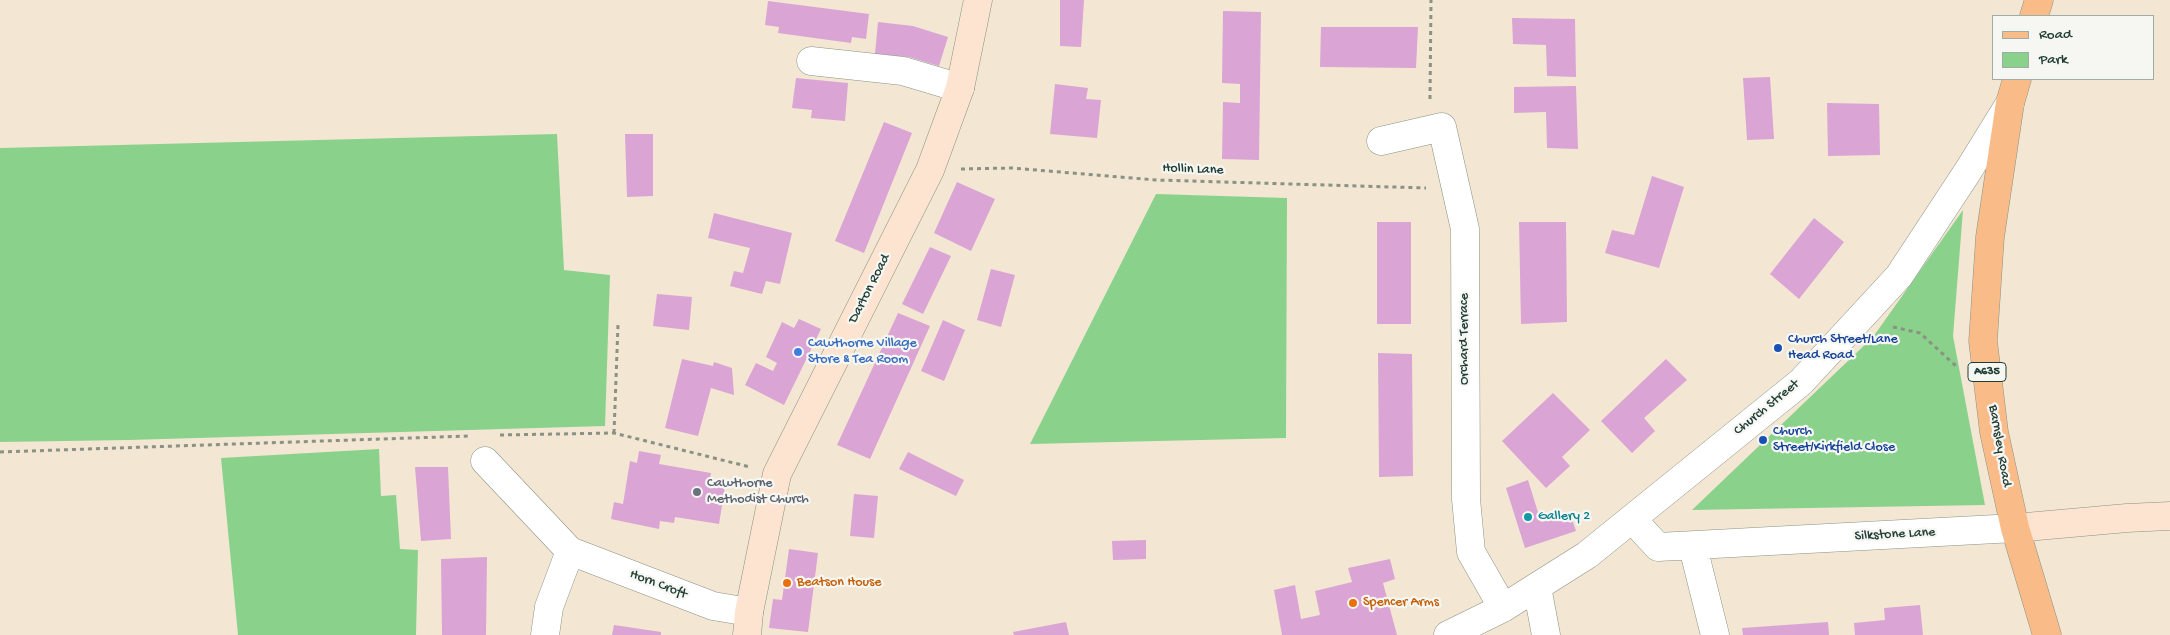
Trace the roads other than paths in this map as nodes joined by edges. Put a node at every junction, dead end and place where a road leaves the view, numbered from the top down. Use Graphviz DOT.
graph roads {
  1 [pos="978,0"];
  2 [pos="2039,0"];
  3 [pos="2034,15"];
  4 [pos="811,61"];
  5 [pos="960,88"];
  6 [pos="2014,91"];
  7 [pos="1381,141"];
  8 [pos="481,449"];
  9 [pos="2170,516"];
  10 [pos="1632,519"];
  11 [pos="2015,528"];
  12 [pos="1693,547"];
  13 [pos="570,551"];
  14 [pos="1538,587"];
  15 [pos="1503,608"];
  16 [pos="748,624"];
  17 [pos="545,635"];
  18 [pos="1448,635"];
  19 [pos="1546,635"];
  20 [pos="1714,635"];
  21 [pos="2047,635"];
  1 -- 5 [label="street, Darton Road"];
  2 -- 3 [label="main road"];
  4 -- 5 [label="street"];
  5 -- 16 [label="street, Darton Road"];
  6 -- 10 [label="street, Church Street"];
  6 -- 11 [label="main road, Barnsley Road / A635"];
  7 -- 15 [label="street, Orchard Terrace"];
  8 -- 13 [label="street, Horn Croft"];
  9 -- 11 [label="street, Silkstone Lane"];
  10 -- 12 [label="street, Silkstone Lane"];
  10 -- 14 [label="street, Church Street"];
  11 -- 12 [label="street, Silkstone Lane"];
  11 -- 21 [label="main road, Barnsley Road / A635"];
  12 -- 20 [label="street"];
  13 -- 16 [label="street, Horn Croft"];
  13 -- 17 [label="street"];
  14 -- 15 [label="street, Church Street"];
  14 -- 19 [label="street"];
  15 -- 18 [label="street, Church Street"];
}
